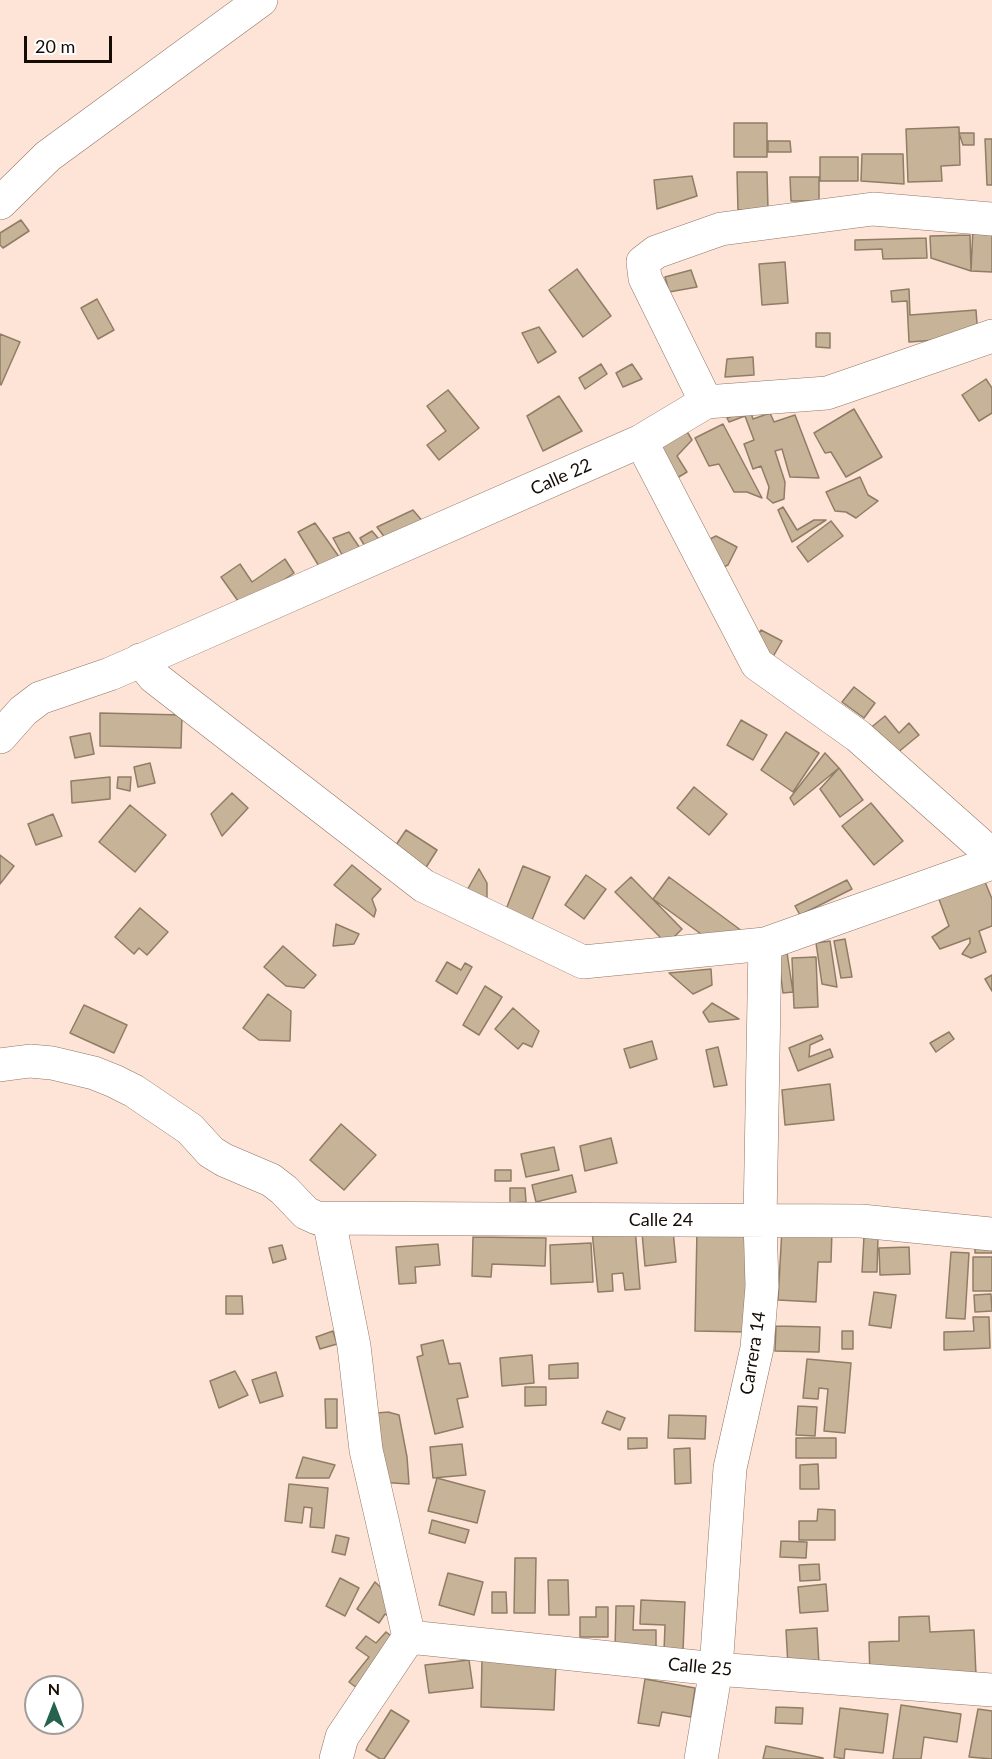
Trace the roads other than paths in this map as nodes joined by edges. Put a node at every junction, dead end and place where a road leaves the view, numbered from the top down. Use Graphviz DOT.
graph roads {
  1 [pos="261,0"];
  2 [pos="0,203"];
  3 [pos="992,219"];
  4 [pos="992,336"];
  5 [pos="706,402"];
  6 [pos="641,441"];
  7 [pos="140,660"];
  8 [pos="0,736"];
  9 [pos="992,855"];
  10 [pos="992,863"];
  11 [pos="765,944"];
  12 [pos="0,1065"];
  13 [pos="329,1220"];
  14 [pos="760,1220"];
  15 [pos="992,1234"];
  16 [pos="409,1637"];
  17 [pos="716,1669"];
  18 [pos="992,1690"];
  19 [pos="336,1759"];
  20 [pos="701,1759"];
  1 -- 2 [label="street"];
  3 -- 5 [label="street"];
  4 -- 5 [label="street, Calle 22"];
  5 -- 6 [label="street, Calle 22"];
  6 -- 7 [label="street, Calle 22"];
  6 -- 9 [label="street"];
  7 -- 8 [label="street, Calle 22"];
  7 -- 11 [label="street"];
  10 -- 11 [label="street"];
  11 -- 14 [label="street, Carrera 14"];
  12 -- 13 [label="street"];
  13 -- 14 [label="street, Calle 24"];
  13 -- 16 [label="street"];
  14 -- 15 [label="street, Calle 24"];
  14 -- 17 [label="street, Carrera 14"];
  16 -- 17 [label="street, Calle 25"];
  16 -- 19 [label="street"];
  17 -- 18 [label="street, Calle 25"];
  17 -- 20 [label="street, Carrera 14"];
}
